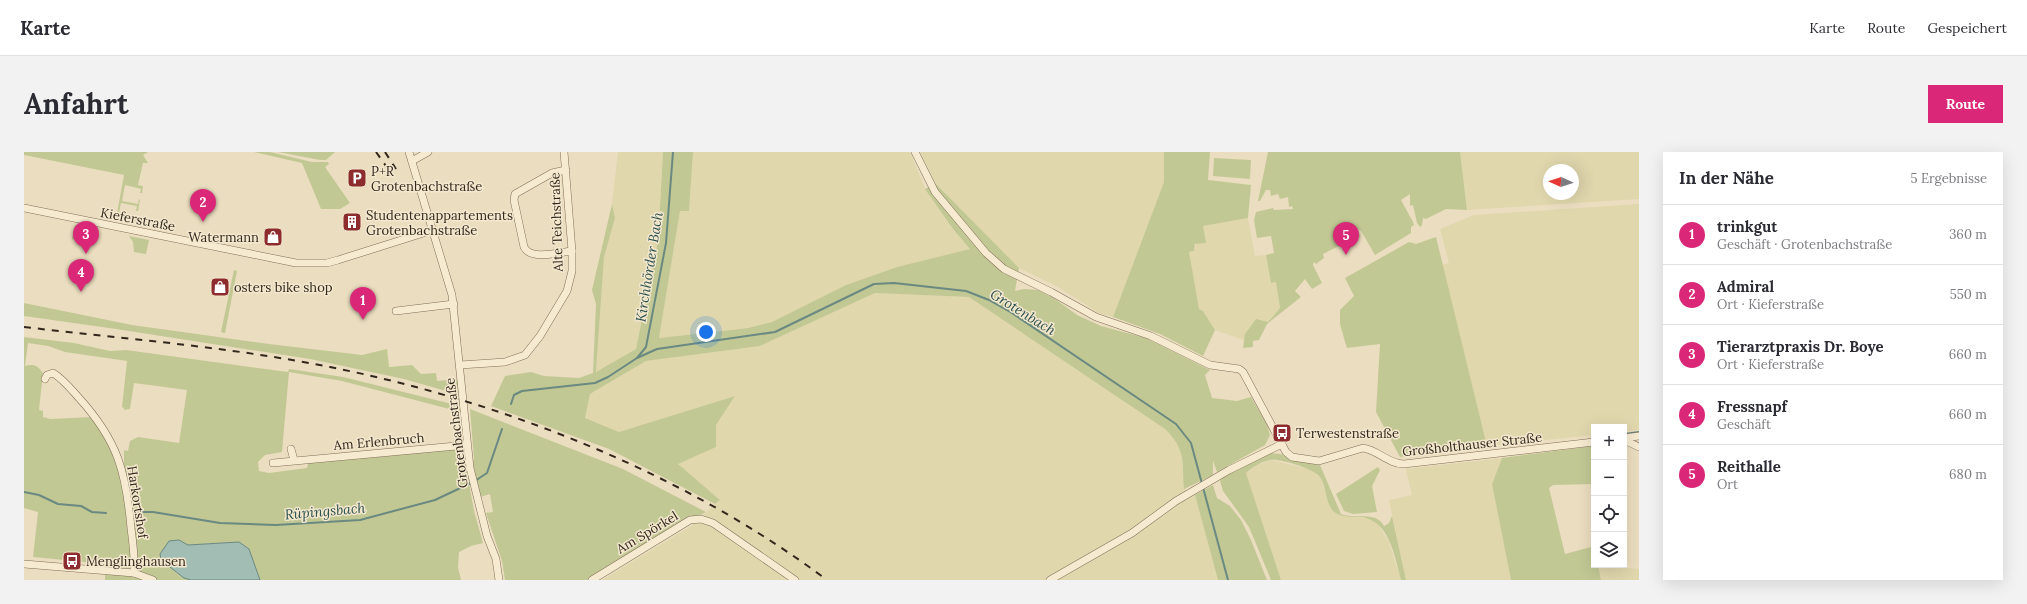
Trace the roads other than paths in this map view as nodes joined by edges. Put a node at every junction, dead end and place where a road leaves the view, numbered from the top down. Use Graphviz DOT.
graph roads {
  1 [pos="409,152"];
  2 [pos="428,152"];
  3 [pos="564,152"];
  4 [pos="915,152"];
  5 [pos="412,161"];
  6 [pos="566,170"];
  7 [pos="24,208"];
  8 [pos="434,230"];
  9 [pos="572,252"];
  10 [pos="454,304"];
  11 [pos="396,311"];
  12 [pos="460,365"];
  13 [pos="45,379"];
  14 [pos="1638,436"];
  15 [pos="1627,438"];
  16 [pos="1627,441"];
  17 [pos="1591,442"];
  18 [pos="1282,444"];
  19 [pos="467,445"];
  20 [pos="1639,447"];
  21 [pos="292,449"];
  22 [pos="294,460"];
  23 [pos="273,463"];
  24 [pos="24,564"];
  25 [pos="134,573"];
  26 [pos="153,580"];
  27 [pos="499,580"];
  28 [pos="592,580"];
  29 [pos="795,580"];
  30 [pos="1050,580"];
  1 -- 5 [label="street, Grotenbachstraße"];
  2 -- 5 [label="street"];
  3 -- 6 [label="street, Alte Teichstraße"];
  4 -- 18 [label="street, Großholthauser Straße"];
  5 -- 8 [label="street, Grotenbachstraße"];
  6 -- 9 [label="street, Alte Teichstraße"];
  6 -- 9 [label="street"];
  7 -- 8 [label="street, Kieferstraße"];
  8 -- 10 [label="street, Grotenbachstraße"];
  9 -- 12 [label="street, Alte Teichstraße"];
  10 -- 11 [label="street"];
  10 -- 12 [label="street, Grotenbachstraße"];
  12 -- 19 [label="street, Grotenbachstraße"];
  13 -- 25 [label="street, Harkortshof"];
  14 -- 15 [label="street"];
  16 -- 20 [label="street"];
  17 -- 18 [label="street, Großholthauser Straße"];
  18 -- 30 [label="street"];
  19 -- 22 [label="street, Am Erlenbruch"];
  19 -- 27 [label="street, Grotenbachstraße"];
  21 -- 22 [label="street"];
  22 -- 23 [label="street, Am Erlenbruch"];
  24 -- 25 [label="street"];
  25 -- 26 [label="street"];
  28 -- 29 [label="street, Am Spörkel"];
}
